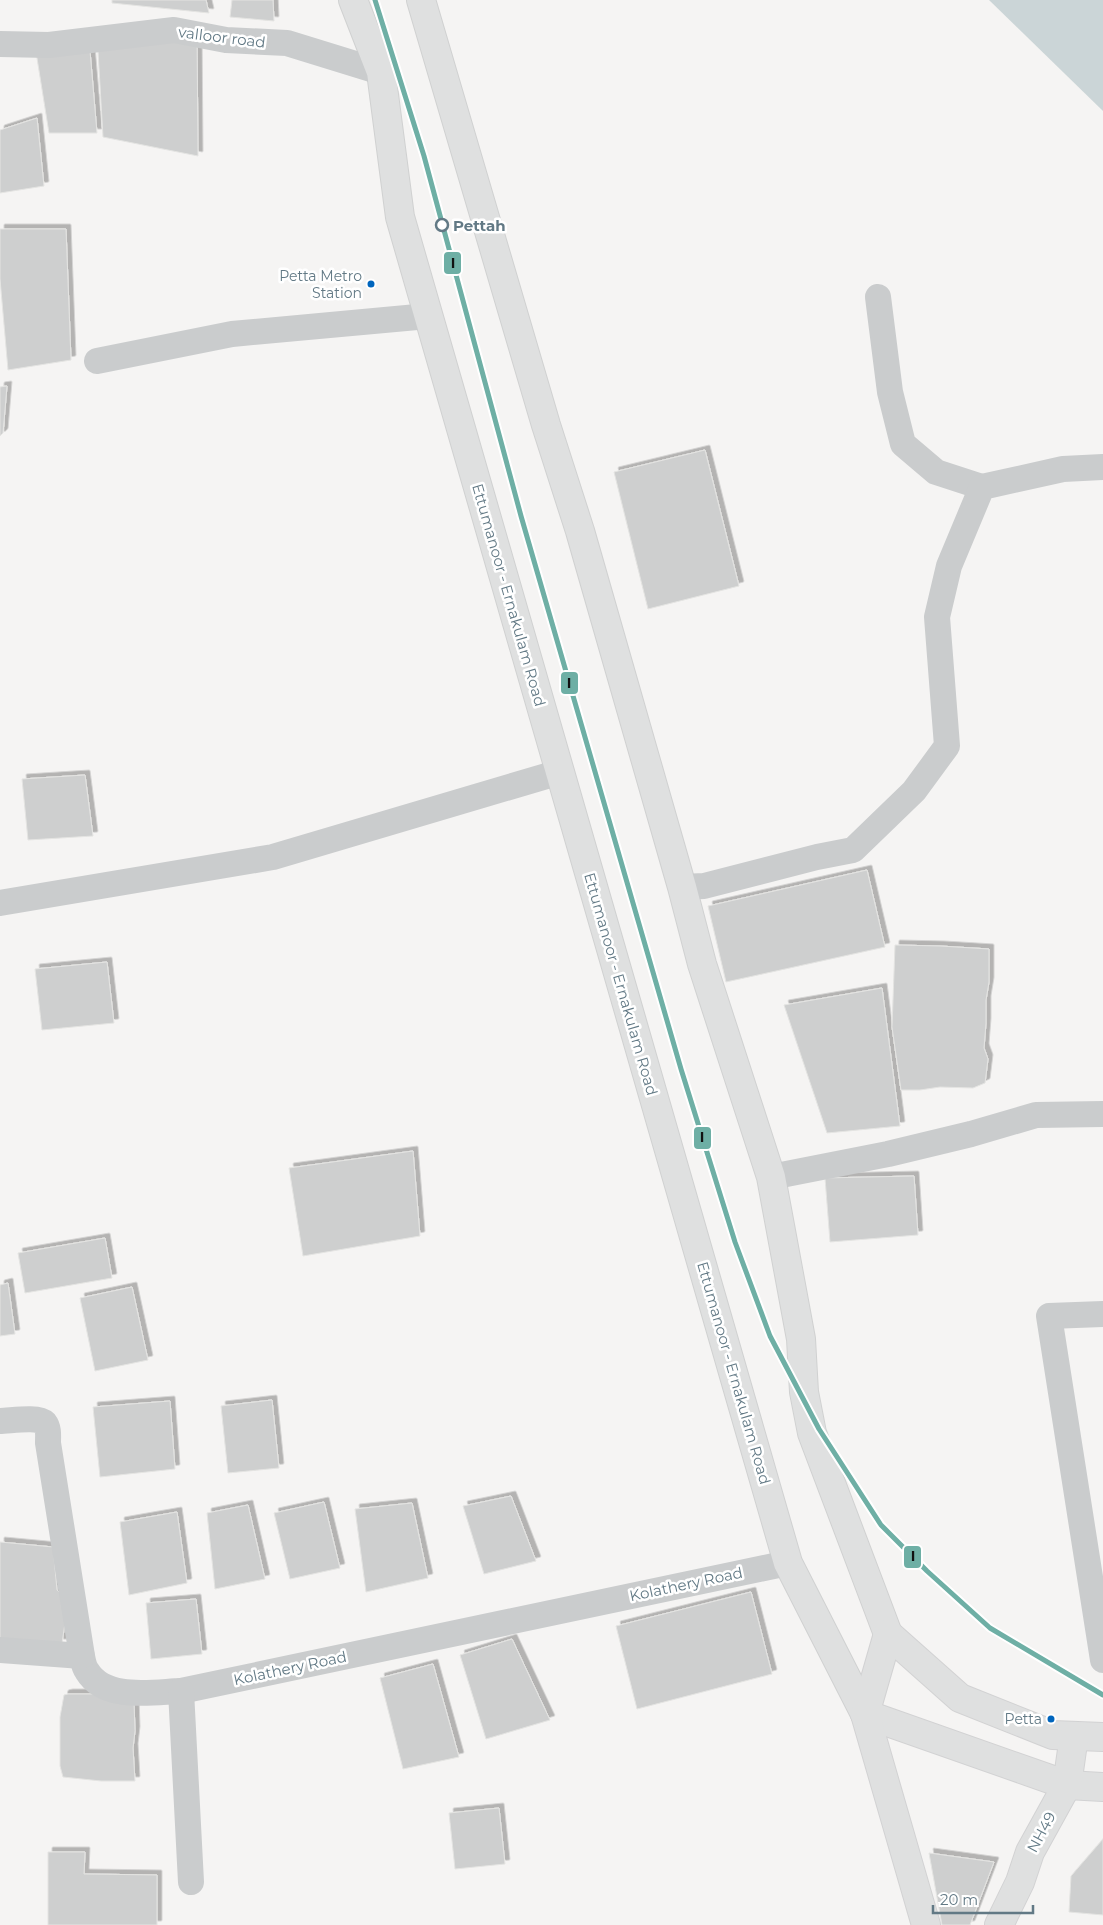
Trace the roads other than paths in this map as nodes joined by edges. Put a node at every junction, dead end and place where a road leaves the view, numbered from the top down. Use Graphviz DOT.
graph roads {
  1 [pos="353,0"];
  2 [pos="421,0"];
  3 [pos="0,44"];
  4 [pos="381,72"];
  5 [pos="878,297"];
  6 [pos="428,316"];
  7 [pos="97,361"];
  8 [pos="1103,467"];
  9 [pos="982,487"];
  10 [pos="560,772"];
  11 [pos="682,887"];
  12 [pos="0,903"];
  13 [pos="1103,1114"];
  14 [pos="771,1177"];
  15 [pos="1103,1314"];
  16 [pos="0,1421"];
  17 [pos="788,1562"];
  18 [pos="888,1634"];
  19 [pos="0,1650"];
  20 [pos="82,1656"];
  21 [pos="1103,1660"];
  22 [pos="181,1691"];
  23 [pos="864,1714"];
  24 [pos="1074,1736"];
  25 [pos="1103,1737"];
  26 [pos="1067,1785"];
  27 [pos="1103,1787"];
  28 [pos="191,1882"];
  29 [pos="926,1925"];
  30 [pos="999,1925"];
  1 -- 4 [label="main road, Ettumanoor - Ernakulam Road"];
  2 -- 11 [label="main road"];
  3 -- 4 [label="street, valloor road"];
  4 -- 6 [label="main road, Ettumanoor - Ernakulam Road"];
  5 -- 9 [label="street"];
  6 -- 7 [label="street"];
  6 -- 10 [label="main road, Ettumanoor - Ernakulam Road"];
  8 -- 9 [label="street"];
  9 -- 11 [label="street"];
  10 -- 12 [label="street"];
  10 -- 17 [label="main road, Ettumanoor - Ernakulam Road"];
  11 -- 14 [label="main road"];
  13 -- 14 [label="street"];
  14 -- 18 [label="main road"];
  15 -- 21 [label="street"];
  16 -- 20 [label="street, Kolathery Road"];
  17 -- 22 [label="street, Kolathery Road"];
  17 -- 23 [label="main road, Ettumanoor - Ernakulam Road"];
  18 -- 23 [label="main road"];
  18 -- 24 [label="main road"];
  19 -- 20 [label="street"];
  20 -- 22 [label="street, Kolathery Road"];
  22 -- 28 [label="street"];
  23 -- 26 [label="main road"];
  23 -- 29 [label="main road, Ettumanoor - Ernakulam Road"];
  24 -- 25 [label="main road"];
  24 -- 26 [label="main road, NH49 / NH49"];
  26 -- 27 [label="main road"];
  26 -- 30 [label="main road, NH49 / NH49"];
}
